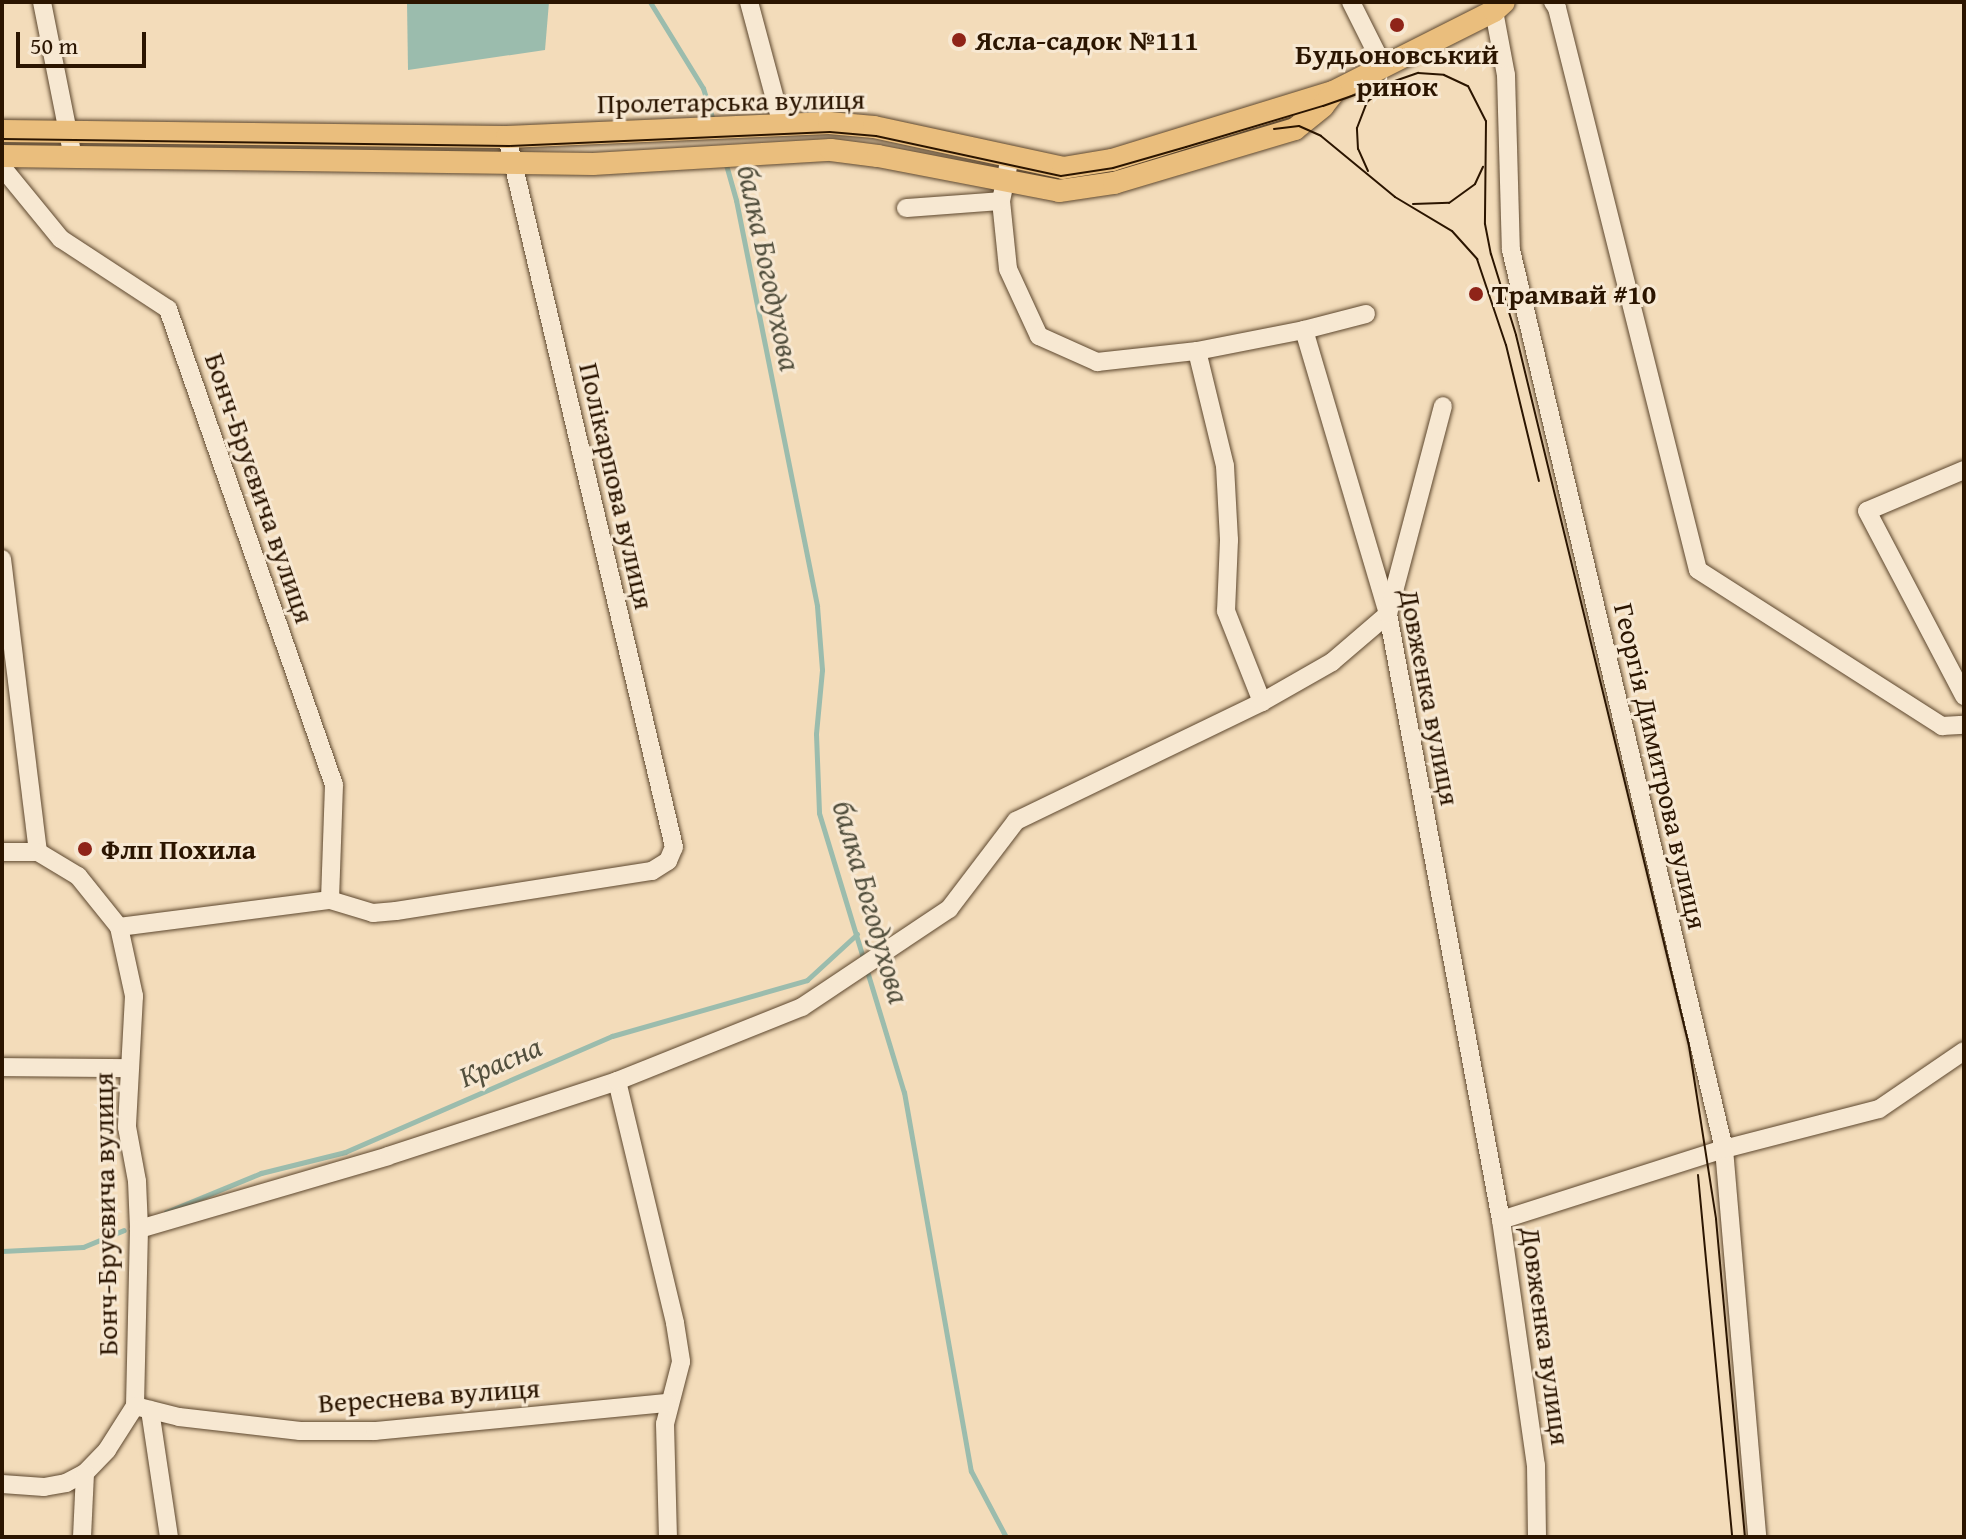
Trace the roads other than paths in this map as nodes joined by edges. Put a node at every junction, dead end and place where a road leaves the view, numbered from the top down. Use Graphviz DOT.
graph roads {
  1 [pos="42,2"];
  2 [pos="749,2"];
  3 [pos="1351,2"];
  4 [pos="1553,2"];
  5 [pos="1499,6"];
  6 [pos="1383,66"];
  7 [pos="1333,92"];
  8 [pos="782,125"];
  9 [pos="2,131"];
  10 [pos="69,132"];
  11 [pos="507,137"];
  12 [pos="2,156"];
  13 [pos="73,157"];
  14 [pos="1010,157"];
  15 [pos="512,165"];
  16 [pos="2,167"];
  17 [pos="1003,192"];
  18 [pos="906,208"];
  19 [pos="1366,314"];
  20 [pos="1304,330"];
  21 [pos="1197,351"];
  22 [pos="1443,406"];
  23 [pos="1964,470"];
  24 [pos="2,559"];
  25 [pos="3,579"];
  26 [pos="1388,614"];
  27 [pos="1964,696"];
  28 [pos="1262,702"];
  29 [pos="1964,725"];
  30 [pos="2,852"];
  31 [pos="38,852"];
  32 [pos="330,900"];
  33 [pos="119,927"];
  34 [pos="1964,1051"];
  35 [pos="2,1067"];
  36 [pos="129,1068"];
  37 [pos="617,1081"];
  38 [pos="1724,1149"];
  39 [pos="1501,1220"];
  40 [pos="139,1229"];
  41 [pos="668,1403"];
  42 [pos="142,1408"];
  43 [pos="85,1473"];
  44 [pos="2,1484"];
  45 [pos="82,1537"];
  46 [pos="169,1537"];
  47 [pos="668,1537"];
  48 [pos="1537,1537"];
  49 [pos="1757,1537"];
  1 -- 10 [label="street"];
  2 -- 8 [label="street"];
  3 -- 6 [label="street"];
  4 -- 29 [label="street"];
  5 -- 6 [label="main road"];
  5 -- 38 [label="street, Георгія Димитрова вулиця"];
  6 -- 7 [label="main road"];
  7 -- 14 [label="main road, Пролетарська вулиця"];
  7 -- 17 [label="main road, Пролетарська вулиця"];
  8 -- 11 [label="main road, Пролетарська вулиця"];
  8 -- 14 [label="main road, Пролетарська вулиця"];
  9 -- 10 [label="main road, Пролетарська вулиця"];
  10 -- 11 [label="main road, Пролетарська вулиця"];
  10 -- 13 [label="street"];
  11 -- 15 [label="street, Полікарпова вулиця"];
  12 -- 13 [label="main road, Пролетарська вулиця"];
  13 -- 15 [label="main road, Пролетарська вулиця"];
  14 -- 17 [label="street"];
  15 -- 17 [label="main road, Пролетарська вулиця"];
  15 -- 32 [label="street, Полікарпова вулиця"];
  16 -- 32 [label="street, Бонч-Бруєвича вулиця"];
  17 -- 18 [label="street"];
  17 -- 21 [label="street"];
  19 -- 20 [label="street"];
  20 -- 21 [label="street"];
  20 -- 26 [label="street, Довженка вулиця"];
  21 -- 28 [label="street"];
  22 -- 26 [label="street"];
  23 -- 27 [label="street"];
  24 -- 25 [label="street"];
  25 -- 31 [label="street"];
  26 -- 28 [label="street"];
  26 -- 39 [label="street, Довженка вулиця"];
  28 -- 37 [label="street"];
  30 -- 31 [label="street"];
  31 -- 33 [label="street, Бонч-Бруєвича вулиця"];
  32 -- 33 [label="street"];
  33 -- 36 [label="street, Бонч-Бруєвича вулиця"];
  34 -- 38 [label="street"];
  35 -- 36 [label="street"];
  36 -- 40 [label="street, Бонч-Бруєвича вулиця"];
  37 -- 40 [label="street"];
  37 -- 41 [label="street"];
  38 -- 39 [label="street"];
  38 -- 49 [label="street, Георгія Димитрова вулиця"];
  39 -- 48 [label="street, Довженка вулиця"];
  40 -- 42 [label="street, Бонч-Бруєвича вулиця"];
  41 -- 42 [label="street, Вереснева вулиця"];
  41 -- 47 [label="street"];
  42 -- 43 [label="street"];
  42 -- 46 [label="street, Бонч-Бруєвича вулиця"];
  43 -- 44 [label="street"];
  43 -- 45 [label="street"];
}
